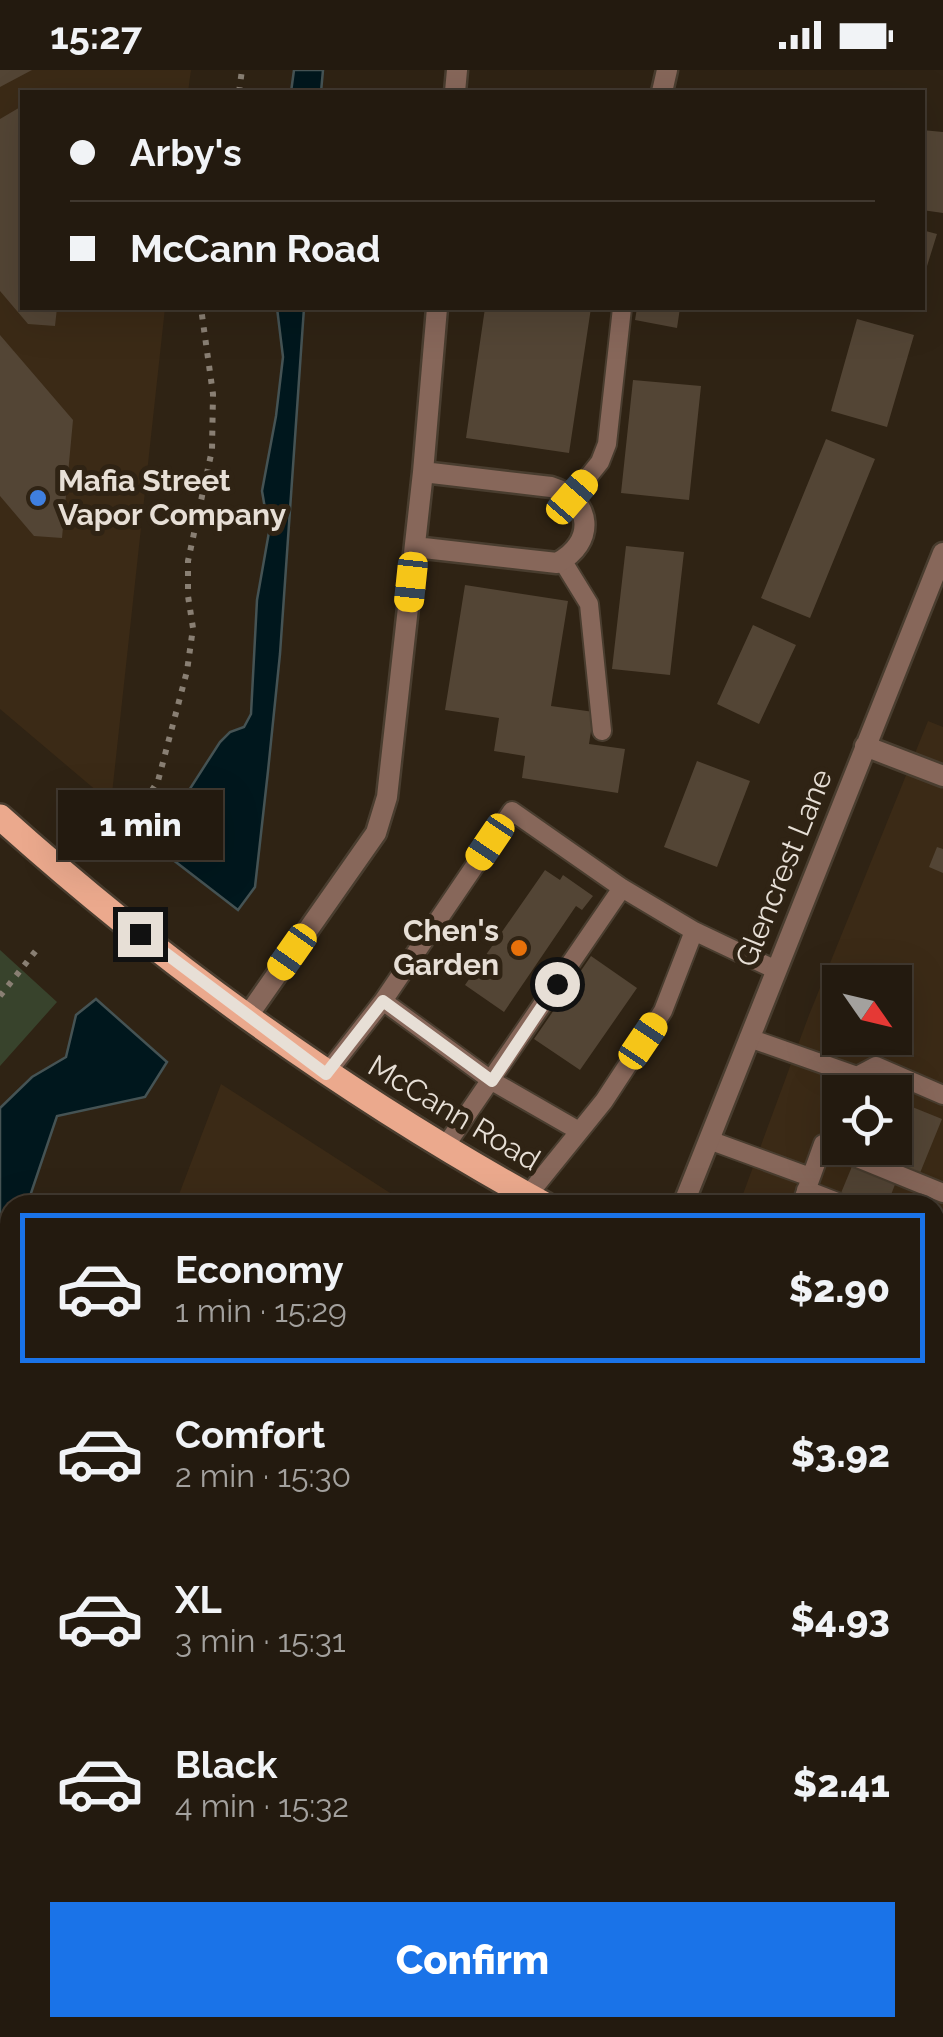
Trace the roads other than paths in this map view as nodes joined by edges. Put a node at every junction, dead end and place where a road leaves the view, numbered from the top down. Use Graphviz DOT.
graph roads {
  1 [pos="437,310"];
  2 [pos="622,310"];
  3 [pos="423,472"];
  4 [pos="572,497"];
  5 [pos="415,547"];
  6 [pos="943,553"];
  7 [pos="562,560"];
  8 [pos="602,731"];
  9 [pos="866,746"];
  10 [pos="943,776"];
  11 [pos="0,818"];
  12 [pos="622,888"];
  13 [pos="694,931"];
  14 [pos="776,970"];
  15 [pos="383,1001"];
  16 [pos="247,1017"];
  17 [pos="748,1038"];
  18 [pos="326,1074"];
  19 [pos="492,1081"];
  20 [pos="943,1095"];
  21 [pos="579,1131"];
  22 [pos="709,1140"];
  23 [pos="444,1148"];
  24 [pos="806,1190"];
  25 [pos="943,1193"];
  26 [pos="528,1195"];
  27 [pos="540,1195"];
  28 [pos="687,1195"];
  1 -- 3 [label="street"];
  2 -- 4 [label="lane"];
  3 -- 4 [label="street"];
  3 -- 5 [label="street"];
  4 -- 7 [label="street"];
  5 -- 7 [label="street"];
  5 -- 16 [label="street"];
  6 -- 9 [label="street, Glencrest Lane"];
  7 -- 8 [label="lane"];
  9 -- 10 [label="street"];
  9 -- 14 [label="street, Glencrest Lane"];
  11 -- 16 [label="main road, McCann Road"];
  12 -- 13 [label="lane"];
  12 -- 15 [label="lane"];
  12 -- 19 [label="lane"];
  13 -- 14 [label="lane"];
  13 -- 21 [label="lane"];
  14 -- 17 [label="street, Glencrest Lane"];
  15 -- 18 [label="lane"];
  15 -- 19 [label="lane"];
  16 -- 18 [label="main road, McCann Road"];
  17 -- 20 [label="lane"];
  17 -- 22 [label="street, Glencrest Lane"];
  18 -- 23 [label="main road, McCann Road"];
  19 -- 21 [label="lane"];
  19 -- 23 [label="lane"];
  21 -- 27 [label="lane"];
  22 -- 24 [label="lane"];
  22 -- 28 [label="street, Glencrest Lane"];
  23 -- 26 [label="main road, McCann Road"];
  24 -- 25 [label="lane"];
}
